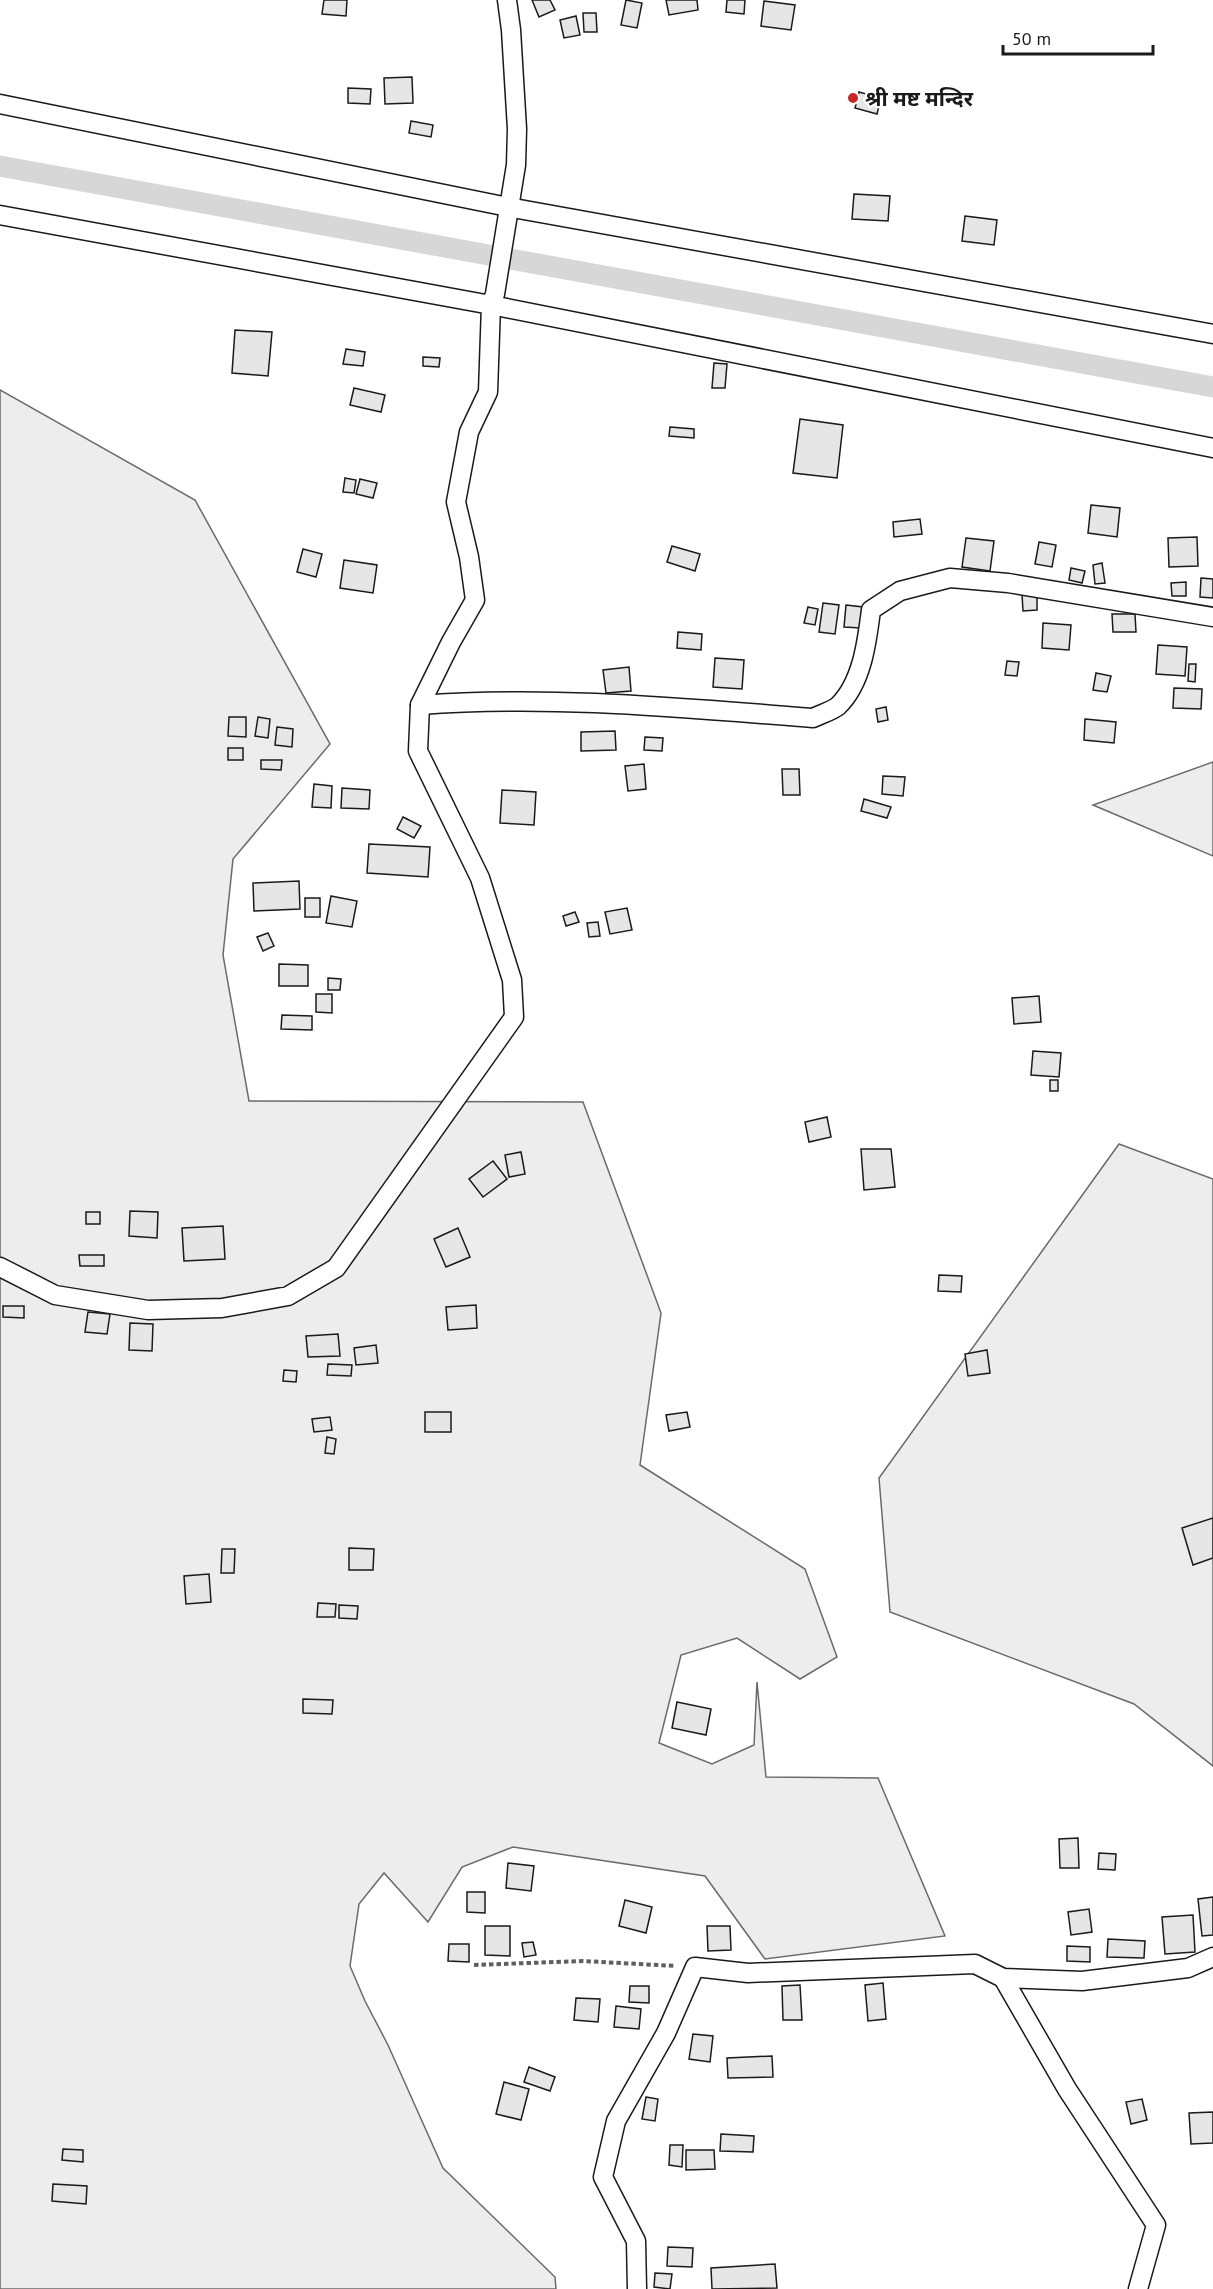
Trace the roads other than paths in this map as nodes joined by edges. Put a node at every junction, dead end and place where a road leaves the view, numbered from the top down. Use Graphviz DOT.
graph roads {
  1 [pos="507,0"];
  2 [pos="0,105"];
  3 [pos="508,213"];
  4 [pos="0,215"];
  5 [pos="493,299"];
  6 [pos="1213,334"];
  7 [pos="1213,448"];
  8 [pos="1213,617"];
  9 [pos="420,705"];
  10 [pos="0,1267"];
  11 [pos="1213,1957"];
  12 [pos="1003,1978"];
  13 [pos="637,2289"];
  14 [pos="1138,2289"];
  1 -- 3 [label="street"];
  2 -- 3 [label="street"];
  3 -- 5 [label="street"];
  3 -- 6 [label="street"];
  4 -- 5 [label="street"];
  5 -- 7 [label="street"];
  5 -- 9 [label="street"];
  8 -- 9 [label="street"];
  9 -- 10 [label="street"];
  11 -- 12 [label="street"];
  12 -- 13 [label="street"];
  12 -- 14 [label="street"];
}
